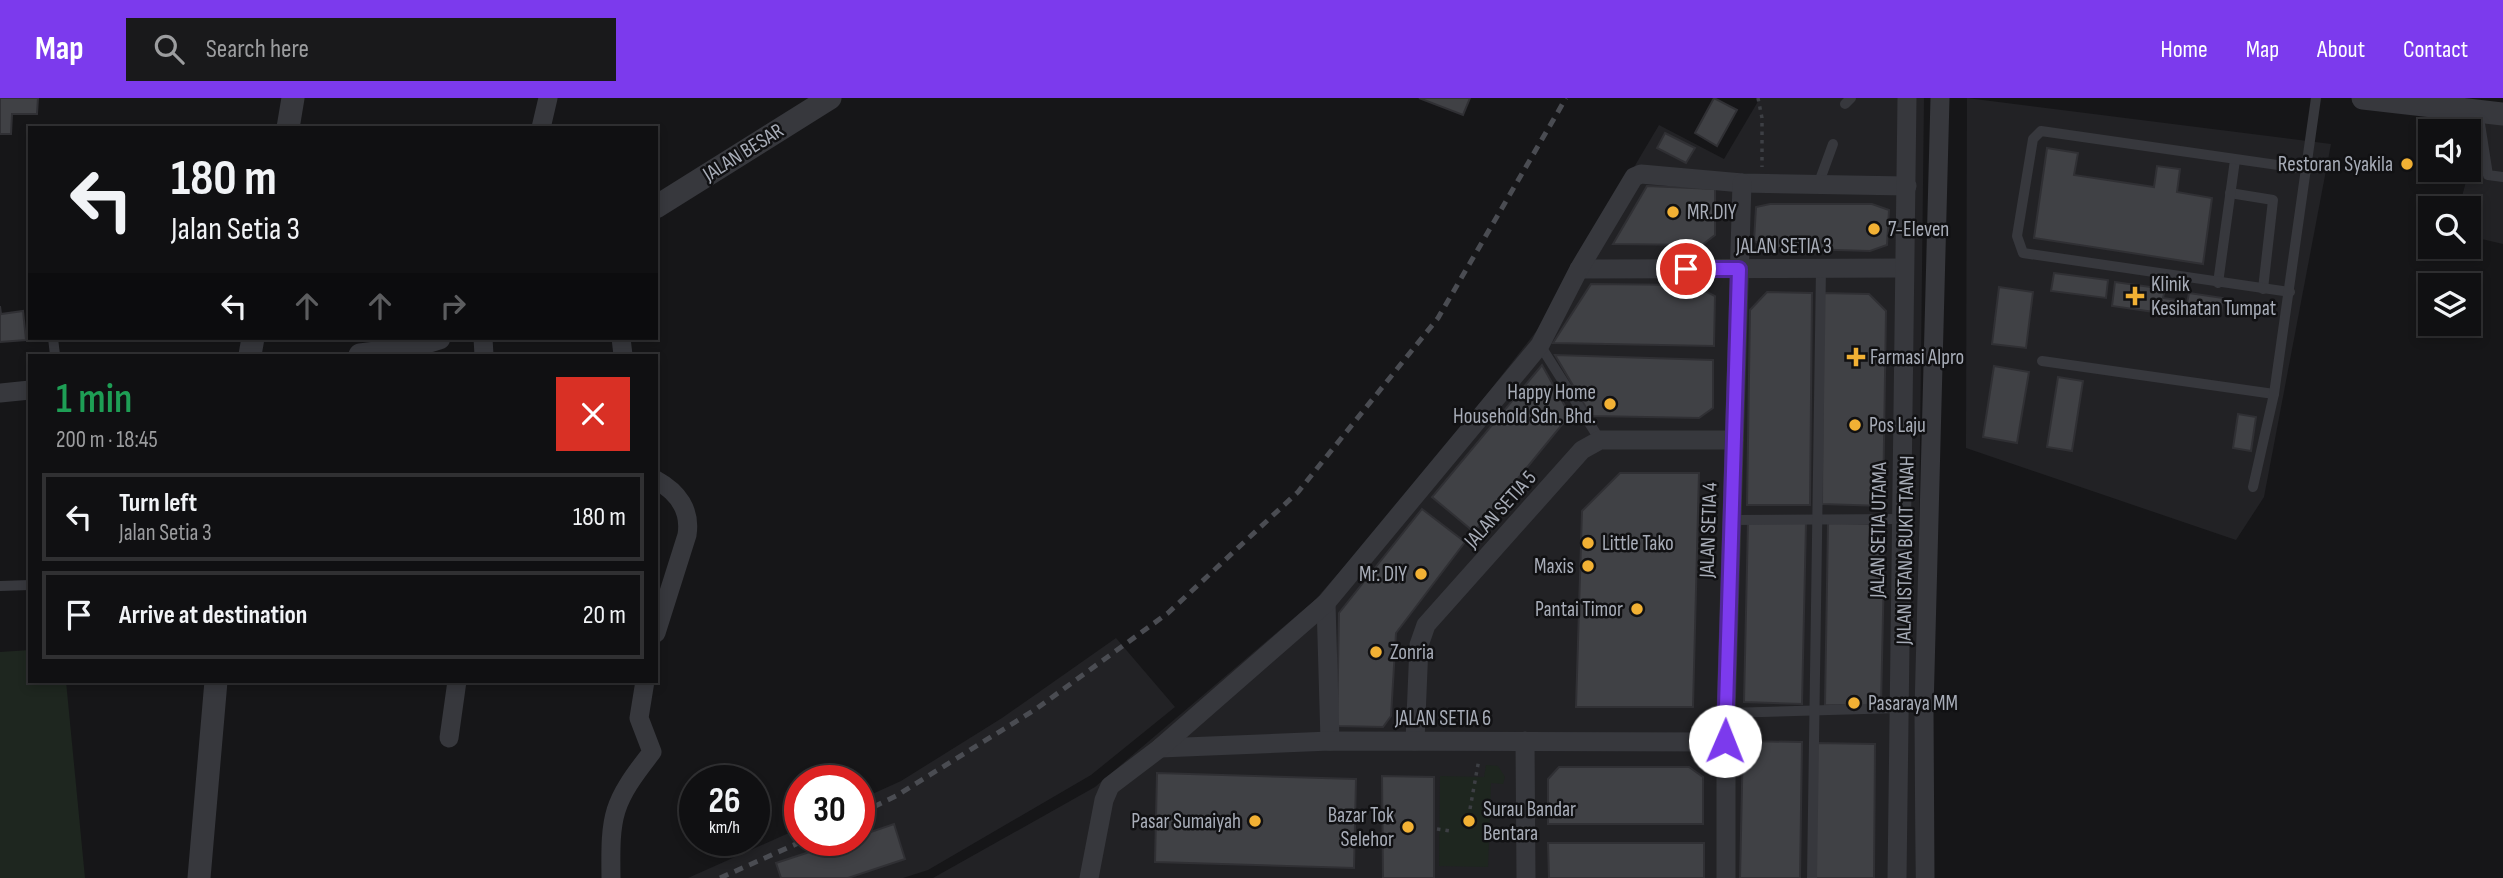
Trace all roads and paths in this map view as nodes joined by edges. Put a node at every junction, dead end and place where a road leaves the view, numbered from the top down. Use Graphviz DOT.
graph roads {
  1 [pos="293,98"];
  2 [pos="548,98"];
  3 [pos="830,98"];
  4 [pos="1758,98"];
  5 [pos="1907,98"];
  6 [pos="1940,98"];
  7 [pos="2316,98"];
  8 [pos="2363,98"];
  9 [pos="2478,111"];
  10 [pos="2503,114"];
  11 [pos="288,126"];
  12 [pos="541,126"];
  13 [pos="1833,144"];
  14 [pos="2235,160"];
  15 [pos="2305,169"];
  16 [pos="2503,177"];
  17 [pos="1752,183"];
  18 [pos="1818,185"];
  19 [pos="1908,186"];
  20 [pos="2230,193"];
  21 [pos="658,206"];
  22 [pos="1821,268"];
  23 [pos="1905,268"];
  24 [pos="1739,269"];
  25 [pos="1579,270"];
  26 [pos="2218,283"];
  27 [pos="2263,289"];
  28 [pos="2290,292"];
  29 [pos="432,340"];
  30 [pos="1540,345"];
  31 [pos="368,354"];
  32 [pos="2042,361"];
  33 [pos="28,390"];
  34 [pos="0,393"];
  35 [pos="2274,394"];
  36 [pos="1600,440"];
  37 [pos="1734,440"];
  38 [pos="658,481"];
  39 [pos="2253,487"];
  40 [pos="1816,519"];
  41 [pos="1900,519"];
  42 [pos="1731,520"];
  43 [pos="28,585"];
  44 [pos="0,586"];
  45 [pos="1326,603"];
  46 [pos="658,628"];
  47 [pos="216,683"];
  48 [pos="457,683"];
  49 [pos="645,683"];
  50 [pos="1899,708"];
  51 [pos="1814,710"];
  52 [pos="1726,713"];
  53 [pos="449,738"];
  54 [pos="1330,741"];
  55 [pos="1415,741"];
  56 [pos="1481,741"];
  57 [pos="1525,741"];
  58 [pos="1725,741"];
  59 [pos="1160,748"];
  60 [pos="1471,809"];
  61 [pos="1437,830"];
  62 [pos="1450,831"];
  63 [pos="198,878"];
  64 [pos="611,878"];
  65 [pos="1089,878"];
  66 [pos="1526,878"];
  67 [pos="1726,878"];
  68 [pos="1812,878"];
  69 [pos="1897,878"];
  70 [pos="1925,878"];
  1 -- 11 [label="street"];
  2 -- 12 [label="street"];
  3 -- 21 [label="street, JALAN BESAR"];
  4 -- 17 [label="path"];
  5 -- 19 [label="street, JALAN SETIA UTAMA"];
  6 -- 70 [label="street, JALAN ISTANA BUKIT TANAH"];
  7 -- 15 [label="lane"];
  8 -- 9 [label="street"];
  9 -- 10 [label="street"];
  9 -- 16 [label="lane"];
  13 -- 18 [label="lane"];
  14 -- 15 [label="lane"];
  14 -- 20 [label="lane"];
  14 -- 26 [label="lane"];
  15 -- 28 [label="lane"];
  17 -- 18 [label="street"];
  17 -- 24 [label="street, JALAN SETIA 4"];
  17 -- 25 [label="street"];
  18 -- 19 [label="street"];
  19 -- 23 [label="street, JALAN SETIA UTAMA"];
  20 -- 26 [label="lane"];
  20 -- 27 [label="lane"];
  22 -- 23 [label="street, JALAN SETIA 3"];
  22 -- 24 [label="street, JALAN SETIA 3"];
  22 -- 40 [label="lane"];
  23 -- 41 [label="street, JALAN SETIA UTAMA"];
  24 -- 25 [label="street, JALAN SETIA 3"];
  24 -- 37 [label="street, JALAN SETIA 4"];
  25 -- 30 [label="street"];
  26 -- 27 [label="lane"];
  27 -- 28 [label="lane"];
  28 -- 35 [label="lane"];
  29 -- 31 [label="street"];
  30 -- 36 [label="lane"];
  30 -- 45 [label="street"];
  32 -- 35 [label="lane"];
  33 -- 34 [label="street"];
  35 -- 39 [label="lane"];
  36 -- 37 [label="street"];
  36 -- 55 [label="street, JALAN SETIA 5"];
  37 -- 42 [label="street, JALAN SETIA 4"];
  38 -- 46 [label="street"];
  40 -- 41 [label="lane"];
  40 -- 42 [label="lane"];
  40 -- 51 [label="lane"];
  41 -- 50 [label="street, JALAN SETIA UTAMA"];
  42 -- 52 [label="street, JALAN SETIA 4"];
  43 -- 44 [label="lane"];
  45 -- 54 [label="street"];
  45 -- 59 [label="street"];
  47 -- 63 [label="street"];
  48 -- 53 [label="street"];
  49 -- 64 [label="street"];
  50 -- 51 [label="lane"];
  50 -- 69 [label="street, JALAN SETIA UTAMA"];
  51 -- 52 [label="lane"];
  51 -- 68 [label="lane"];
  52 -- 58 [label="street, JALAN SETIA 4"];
  54 -- 55 [label="street, JALAN SETIA 6"];
  54 -- 59 [label="street, JALAN SETIA 6"];
  55 -- 56 [label="street, JALAN SETIA 6"];
  56 -- 57 [label="street, JALAN SETIA 6"];
  56 -- 60 [label="path"];
  57 -- 58 [label="street, JALAN SETIA 6"];
  57 -- 66 [label="street"];
  58 -- 67 [label="street, JALAN SETIA 4"];
  59 -- 65 [label="street"];
  61 -- 62 [label="path"];
}
